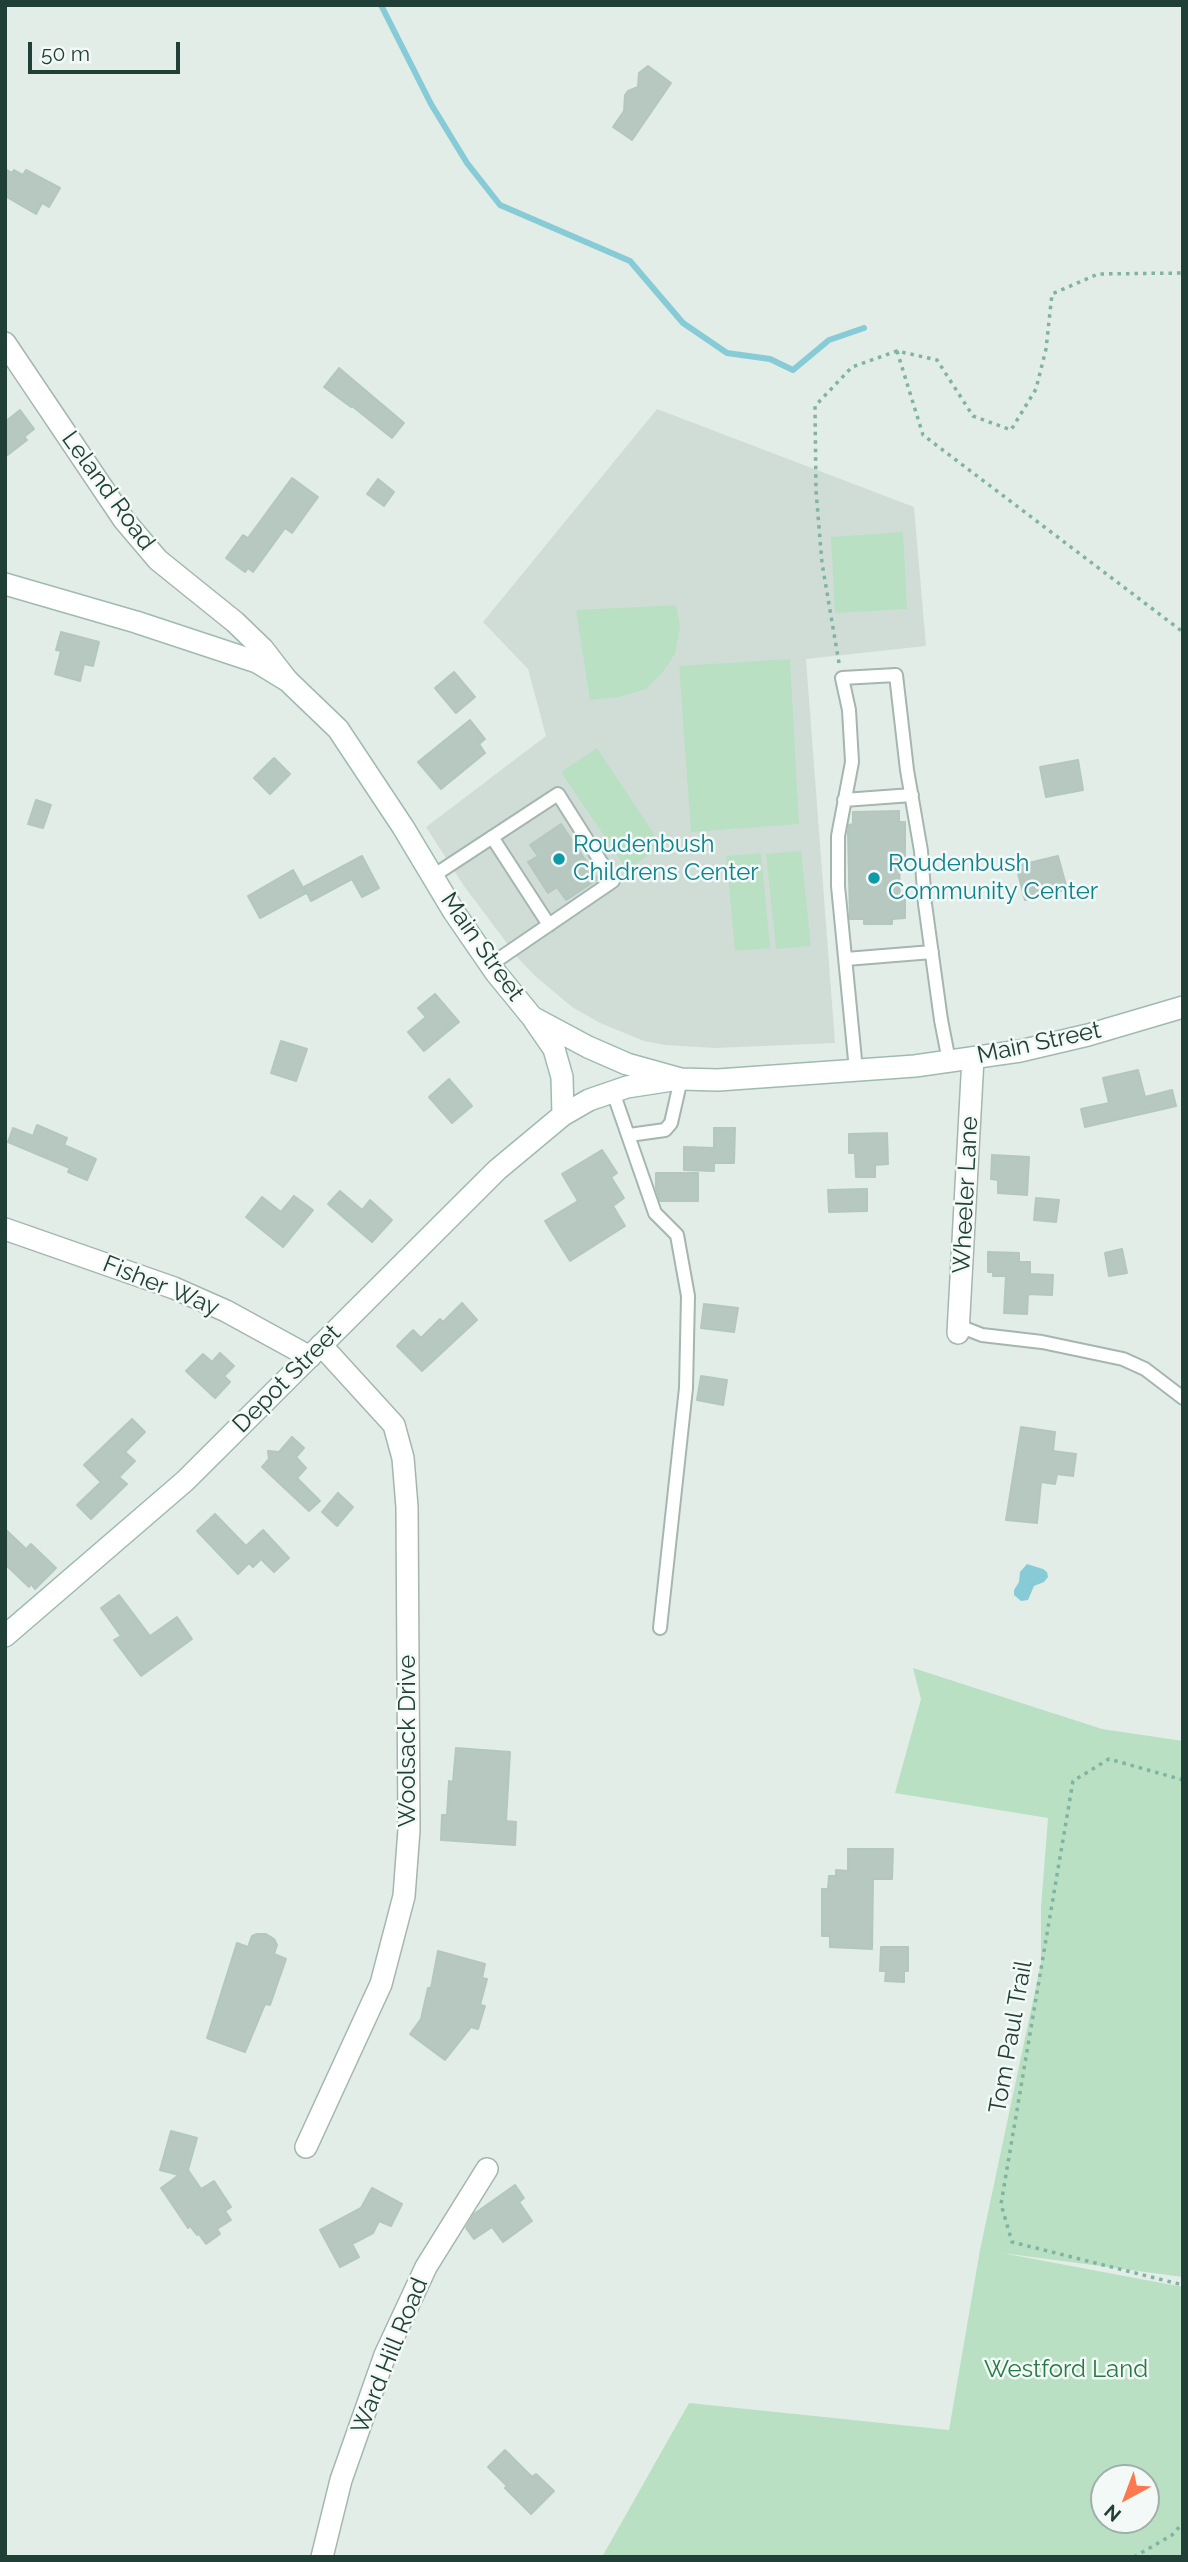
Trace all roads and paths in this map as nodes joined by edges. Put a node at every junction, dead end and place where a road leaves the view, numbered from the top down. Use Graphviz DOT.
graph roads {
  1 [pos="1183,273"];
  2 [pos="5,343"];
  3 [pos="898,351"];
  4 [pos="5,584"];
  5 [pos="1183,632"];
  6 [pos="842,678"];
  7 [pos="288,681"];
  8 [pos="912,795"];
  9 [pos="844,800"];
  10 [pos="492,837"];
  11 [pos="433,876"];
  12 [pos="549,925"];
  13 [pos="932,952"];
  14 [pos="846,960"];
  15 [pos="491,965"];
  16 [pos="1183,1007"];
  17 [pos="532,1017"];
  18 [pos="973,1058"];
  19 [pos="949,1061"];
  20 [pos="856,1070"];
  21 [pos="681,1079"];
  22 [pos="613,1091"];
  23 [pos="563,1115"];
  24 [pos="629,1135"];
  25 [pos="5,1229"];
  26 [pos="958,1329"];
  27 [pos="315,1351"];
  28 [pos="1183,1398"];
  29 [pos="660,1628"];
  30 [pos="5,1636"];
  31 [pos="1183,1780"];
  32 [pos="306,2147"];
  33 [pos="487,2169"];
  34 [pos="1183,2285"];
  35 [pos="1183,2523"];
  36 [pos="321,2557"];
  37 [pos="1134,2557"];
  1 -- 3 [label="path"];
  2 -- 7 [label="main road, Leland Road"];
  3 -- 5 [label="path"];
  3 -- 6 [label="path"];
  4 -- 7 [label="main road, Main Street"];
  6 -- 8 [label="lane"];
  6 -- 9 [label="lane"];
  7 -- 11 [label="main road, Main Street"];
  8 -- 9 [label="lane"];
  8 -- 13 [label="lane"];
  9 -- 14 [label="lane"];
  10 -- 11 [label="lane"];
  10 -- 12 [label="lane"];
  10 -- 12 [label="lane"];
  11 -- 15 [label="main road, Main Street"];
  12 -- 15 [label="lane"];
  13 -- 14 [label="lane"];
  13 -- 19 [label="lane"];
  14 -- 20 [label="lane"];
  15 -- 17 [label="main road, Main Street"];
  16 -- 18 [label="main road, Main Street"];
  17 -- 21 [label="main road, Main Street"];
  17 -- 23 [label="main road"];
  18 -- 19 [label="main road, Main Street"];
  18 -- 26 [label="main road, Wheeler Lane"];
  19 -- 20 [label="main road, Main Street"];
  20 -- 21 [label="main road, Main Street"];
  21 -- 22 [label="main road, Depot Street"];
  21 -- 24 [label="lane"];
  22 -- 23 [label="main road, Depot Street"];
  22 -- 24 [label="lane"];
  23 -- 27 [label="main road, Depot Street"];
  24 -- 29 [label="lane"];
  25 -- 27 [label="main road, Fisher Way"];
  26 -- 28 [label="lane"];
  27 -- 30 [label="main road, Depot Street"];
  27 -- 32 [label="main road, Woolsack Drive"];
  31 -- 34 [label="path, Tom Paul Trail"];
  33 -- 36 [label="main road, Ward Hill Road"];
  35 -- 37 [label="path"];
}
